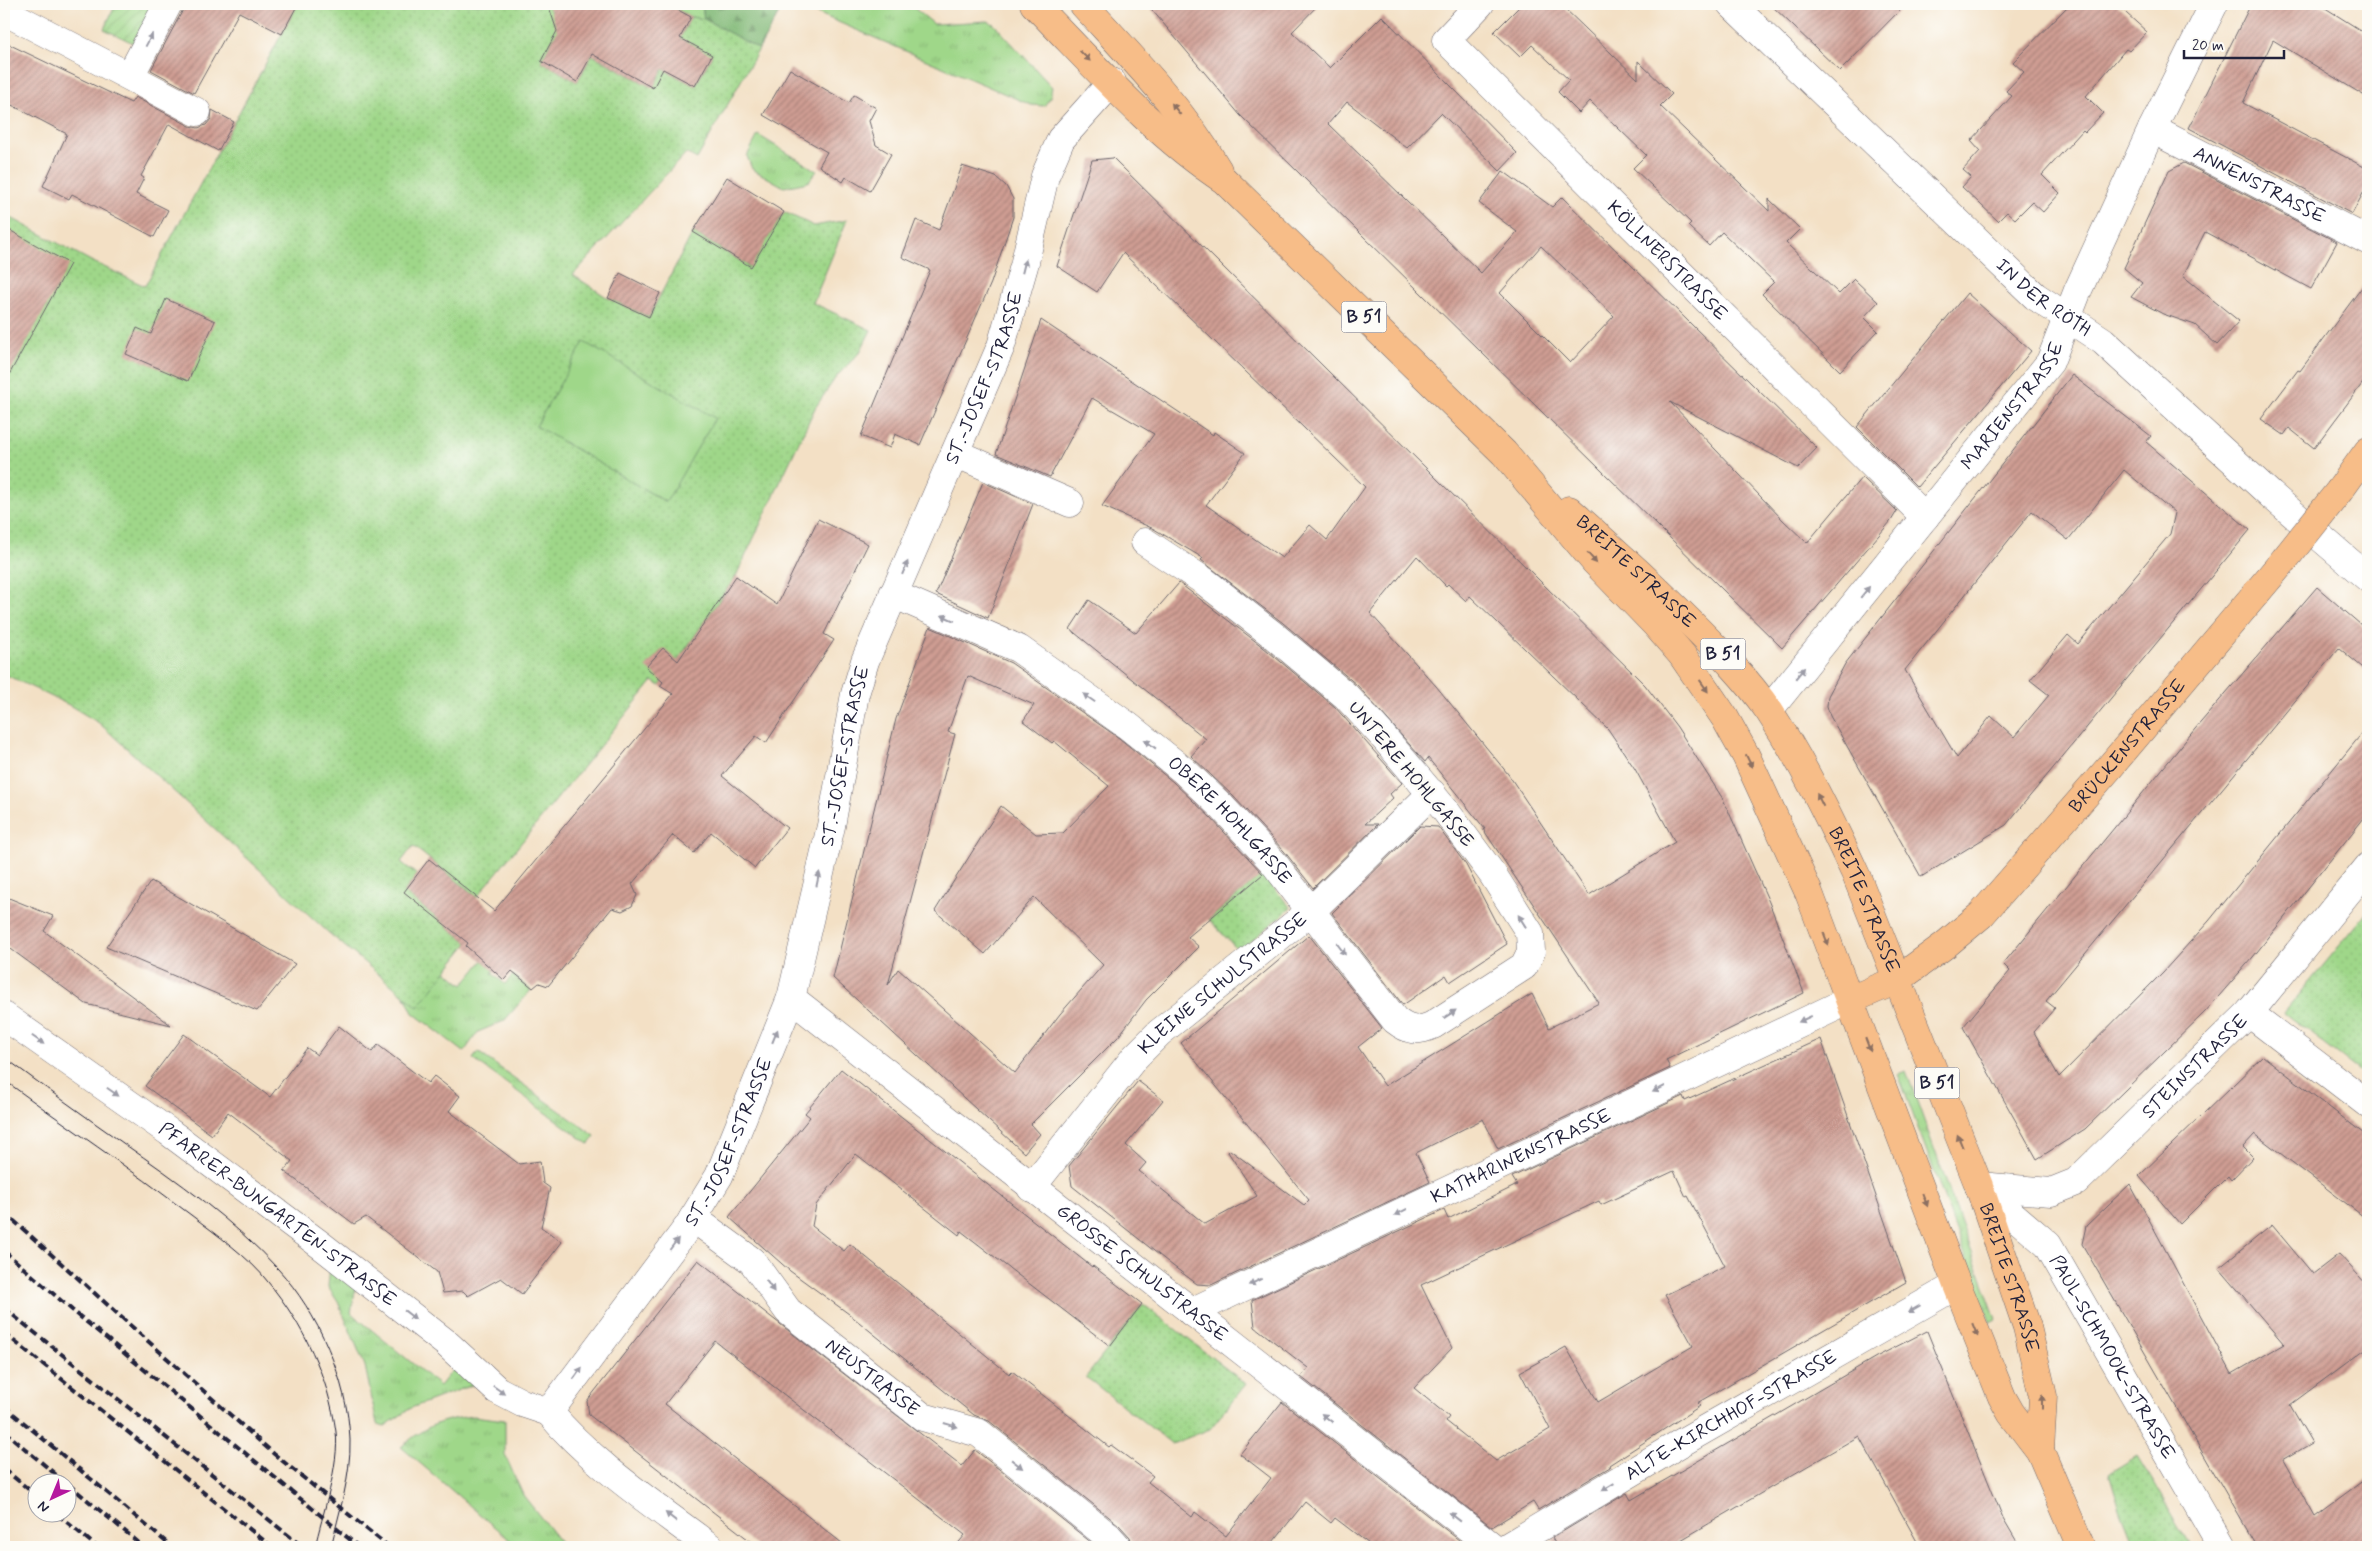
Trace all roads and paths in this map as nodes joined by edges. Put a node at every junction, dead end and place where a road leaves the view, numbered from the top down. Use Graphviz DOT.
graph roads {
  1 [pos="168,4"];
  2 [pos="1034,4"];
  3 [pos="1084,4"];
  4 [pos="1480,4"];
  5 [pos="1731,4"];
  6 [pos="2214,4"];
  7 [pos="4,11"];
  8 [pos="1135,61"];
  9 [pos="130,76"];
  10 [pos="1112,82"];
  11 [pos="197,112"];
  12 [pos="2152,129"];
  13 [pos="1224,180"];
  14 [pos="2367,240"];
  15 [pos="2066,317"];
  16 [pos="2368,451"];
  17 [pos="955,453"];
  18 [pos="1504,453"];
  19 [pos="1070,503"];
  20 [pos="1925,517"];
  21 [pos="1145,542"];
  22 [pos="2368,578"];
  23 [pos="893,594"];
  24 [pos="1768,710"];
  25 [pos="1432,793"];
  26 [pos="2368,867"];
  27 [pos="1311,911"];
  28 [pos="1524,966"];
  29 [pos="1896,980"];
  30 [pos="791,998"];
  31 [pos="1850,1000"];
  32 [pos="2249,1013"];
  33 [pos="4,1016"];
  34 [pos="2368,1104"];
  35 [pos="1979,1186"];
  36 [pos="1031,1188"];
  37 [pos="693,1218"];
  38 [pos="1957,1285"];
  39 [pos="1191,1312"];
  40 [pos="549,1412"];
  41 [pos="2040,1451"];
  42 [pos="710,1547"];
  43 [pos="1118,1547"];
  44 [pos="1493,1547"];
  45 [pos="1507,1547"];
  46 [pos="2081,1547"];
  47 [pos="2222,1547"];
  9 -- 1 [label="street, one-way"];
  2 -- 10 [label="main road, BREITE STRASSE / B 51, one-way"];
  3 -- 8 [label="main road, BREITE STRASSE / B 51"];
  4 -- 20 [label="street, KÖLLNERSTRASSE"];
  5 -- 15 [label="street, IN DER RÖTH"];
  6 -- 12 [label="street, MARIENSTRASSE"];
  7 -- 9 [label="street"];
  8 -- 10 [label="main road"];
  13 -- 8 [label="main road, BREITE STRASSE / B 51, one-way"];
  9 -- 11 [label="street"];
  10 -- 13 [label="main road, BREITE STRASSE / B 51"];
  17 -- 10 [label="street, ST.-JOSEF-STRASSE, one-way"];
  12 -- 14 [label="street, ANNENSTRASSE"];
  12 -- 15 [label="street, MARIENSTRASSE"];
  13 -- 18 [label="main road, BREITE STRASSE / B 51"];
  15 -- 20 [label="street, MARIENSTRASSE"];
  15 -- 22 [label="street, IN DER RÖTH"];
  16 -- 29 [label="main road, BRÜCKENSTRASSE, bridge"];
  17 -- 19 [label="street"];
  23 -- 17 [label="street, ST.-JOSEF-STRASSE, one-way"];
  18 -- 24 [label="main road, BREITE STRASSE / B 51"];
  18 -- 31 [label="main road, BREITE STRASSE / B 51, one-way"];
  24 -- 20 [label="street, MARIENSTRASSE, one-way"];
  21 -- 25 [label="street, UNTERE HOHLGASSE"];
  27 -- 23 [label="street, OBERE HOHLGASSE, one-way"];
  30 -- 23 [label="street, ST.-JOSEF-STRASSE, one-way"];
  29 -- 24 [label="main road, BREITE STRASSE / B 51, one-way"];
  25 -- 27 [label="street, KLEINE SCHULSTRASSE"];
  28 -- 25 [label="street, UNTERE HOHLGASSE, one-way"];
  26 -- 32 [label="street, STEINSTRASSE"];
  27 -- 28 [label="street, OBERE HOHLGASSE, one-way"];
  27 -- 36 [label="street, KLEINE SCHULSTRASSE"];
  29 -- 31 [label="main road, BRÜCKENSTRASSE"];
  35 -- 29 [label="main road, BREITE STRASSE / B 51, one-way"];
  30 -- 36 [label="street, GROSSE SCHULSTRASSE"];
  37 -- 30 [label="street, ST.-JOSEF-STRASSE, one-way"];
  31 -- 38 [label="main road, BREITE STRASSE / B 51, one-way"];
  31 -- 39 [label="street, KATHARINENSTRASSE, one-way"];
  32 -- 34 [label="street"];
  32 -- 35 [label="street, STEINSTRASSE"];
  33 -- 40 [label="street, PFARRER-BUNGARTEN-STRASSE, one-way"];
  41 -- 35 [label="main road, BREITE STRASSE / B 51, one-way"];
  35 -- 47 [label="street, PAUL-SCHMOOK-STRASSE"];
  36 -- 39 [label="street, GROSSE SCHULSTRASSE"];
  40 -- 37 [label="street, ST.-JOSEF-STRASSE, one-way"];
  37 -- 43 [label="street, NEUSTRASSE, one-way"];
  38 -- 41 [label="main road, BREITE STRASSE / B 51, one-way"];
  38 -- 45 [label="street, ALTE-KIRCHHOF-STRASSE, one-way"];
  44 -- 39 [label="street, GROSSE SCHULSTRASSE, one-way"];
  42 -- 40 [label="street, one-way"];
  41 -- 46 [label="main road, BREITE STRASSE"];
}
